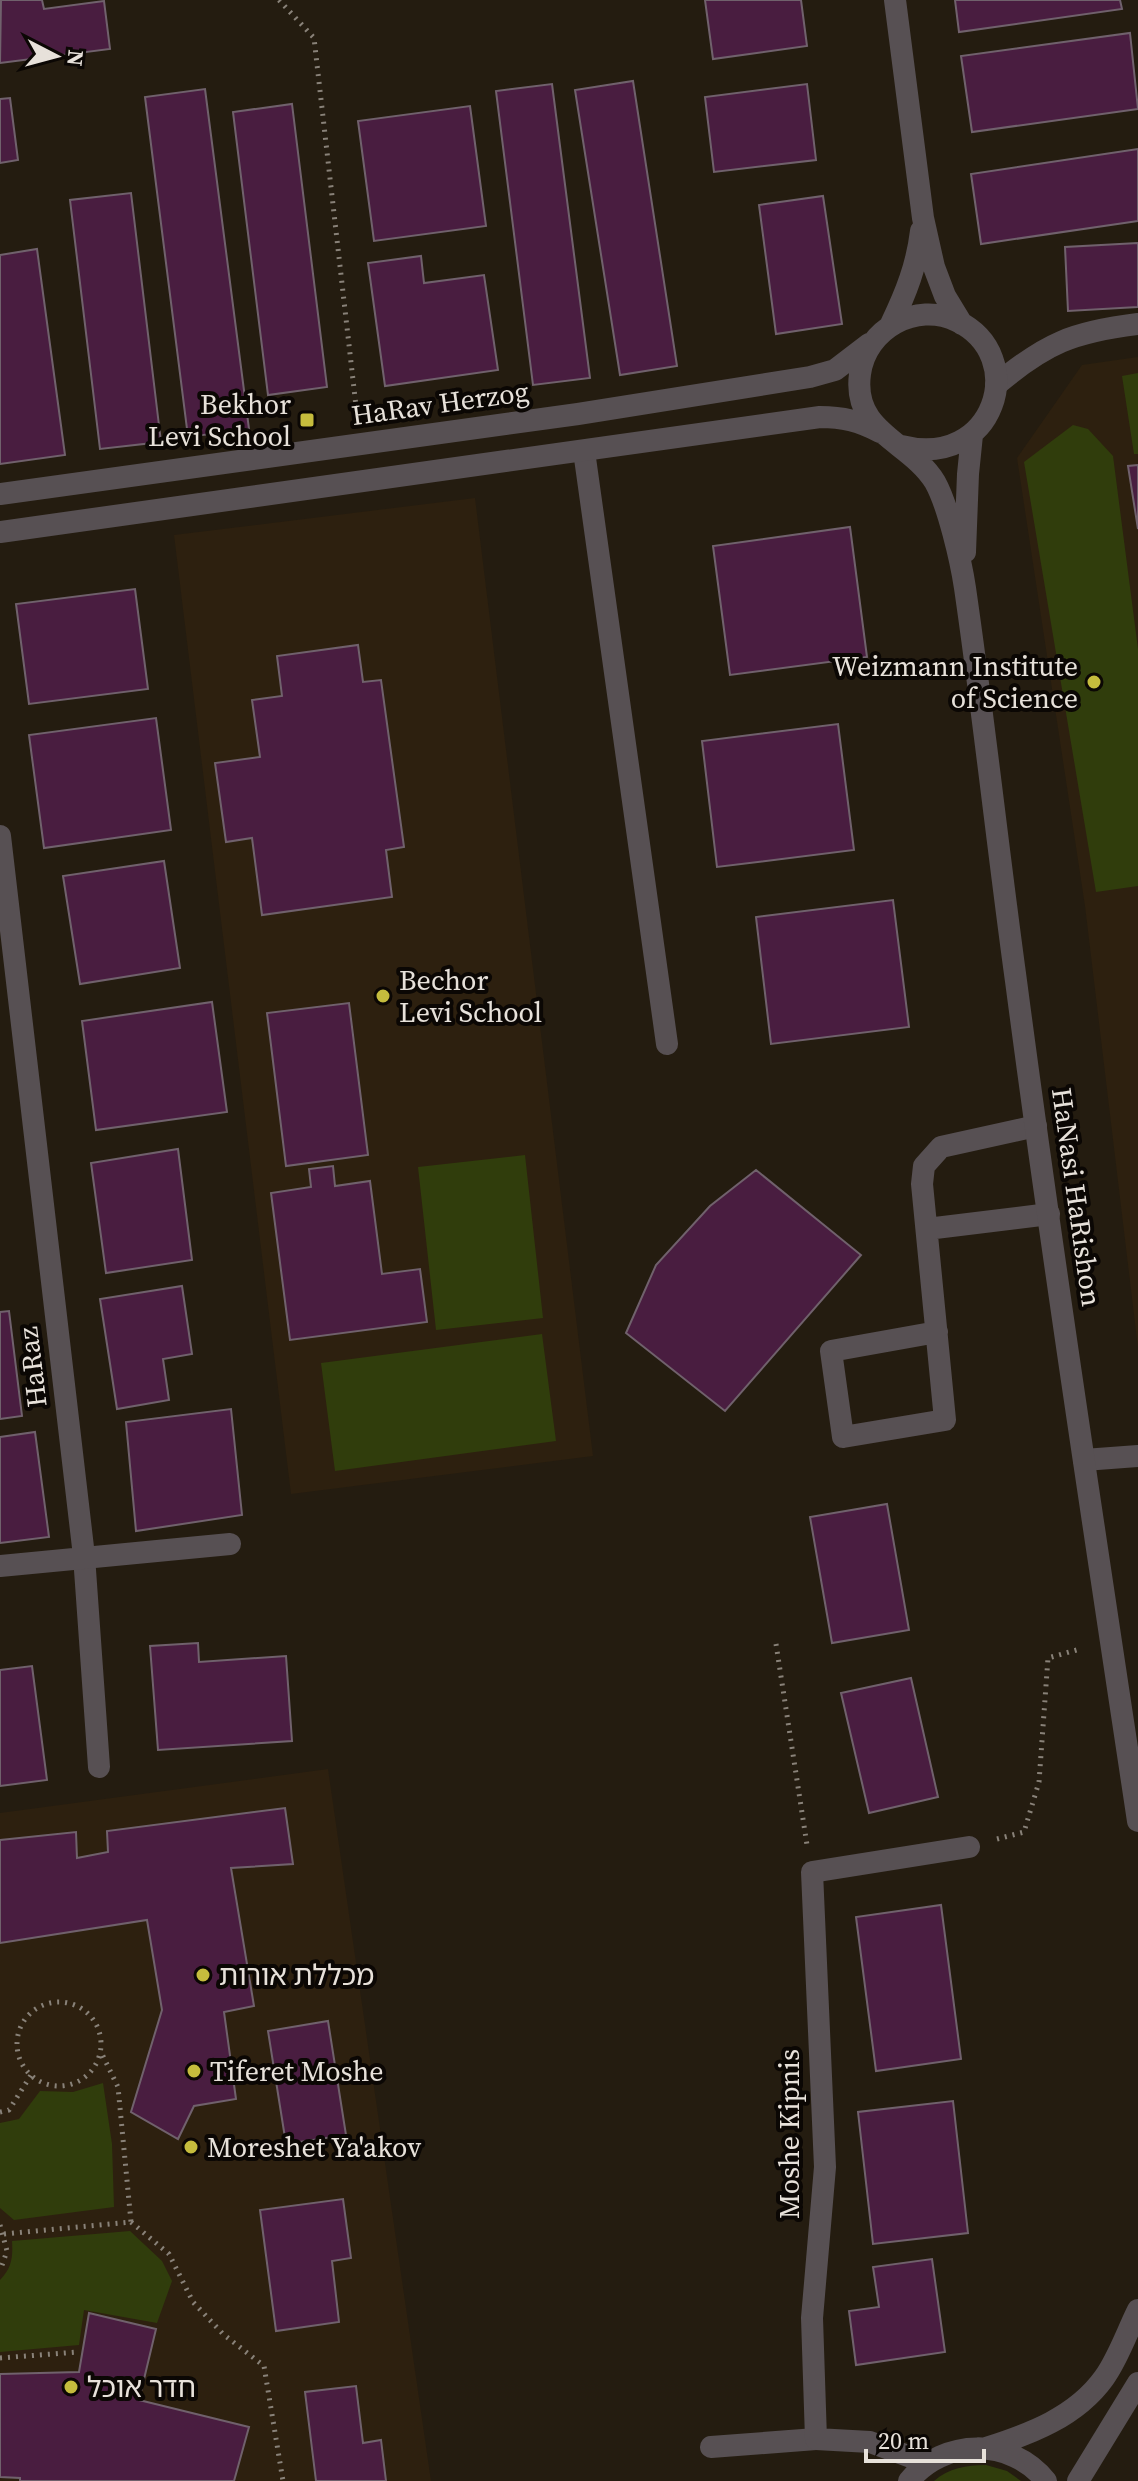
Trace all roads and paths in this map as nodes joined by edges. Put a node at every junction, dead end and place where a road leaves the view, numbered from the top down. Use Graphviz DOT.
graph roads {
  1 [pos="279,0"];
  2 [pos="895,0"];
  3 [pos="923,218"];
  4 [pos="962,324"];
  5 [pos="1138,324"];
  6 [pos="883,331"];
  7 [pos="996,385"];
  8 [pos="972,435"];
  9 [pos="891,440"];
  10 [pos="360,444"];
  11 [pos="584,451"];
  12 [pos="0,494"];
  13 [pos="0,532"];
  14 [pos="964,581"];
  15 [pos="0,836"];
  16 [pos="667,1044"];
  17 [pos="1036,1126"];
  18 [pos="1049,1214"];
  19 [pos="927,1229"];
  20 [pos="937,1332"];
  21 [pos="1138,1456"];
  22 [pos="1084,1460"];
  23 [pos="230,1544"];
  24 [pos="84,1556"];
  25 [pos="0,1566"];
  26 [pos="1110,1636"];
  27 [pos="776,1644"];
  28 [pos="99,1767"];
  29 [pos="1138,1821"];
  30 [pos="969,1847"];
  31 [pos="812,1872"];
  32 [pos="101,2052"];
  33 [pos="31,2075"];
  34 [pos="0,2112"];
  35 [pos="131,2222"];
  36 [pos="0,2225"];
  37 [pos="4,2234"];
  38 [pos="0,2271"];
  39 [pos="1138,2310"];
  40 [pos="78,2352"];
  41 [pos="0,2358"];
  42 [pos="1138,2383"];
  43 [pos="1138,2393"];
  44 [pos="1110,2425"];
  45 [pos="816,2439"];
  46 [pos="711,2447"];
  47 [pos="986,2448"];
  48 [pos="914,2476"];
  49 [pos="283,2481"];
  50 [pos="1046,2481"];
  51 [pos="1078,2481"];
  1 -- 10 [label="path"];
  2 -- 3 [label="street, HaNasi HaRishon"];
  3 -- 4 [label="street, HaNasi HaRishon"];
  3 -- 6 [label="street, HaNasi HaRishon"];
  4 -- 6 [label="street"];
  4 -- 7 [label="street, HaNasi HaRishon"];
  5 -- 7 [label="street"];
  6 -- 9 [label="street, HaNasi HaRishon"];
  6 -- 10 [label="street, HaRav Herzog"];
  7 -- 8 [label="street, HaNasi HaRishon"];
  8 -- 9 [label="street"];
  8 -- 14 [label="street, HaNasi HaRishon"];
  9 -- 11 [label="street"];
  9 -- 14 [label="street, HaNasi HaRishon"];
  10 -- 12 [label="street, HaRav Herzog"];
  11 -- 13 [label="street"];
  11 -- 16 [label="street"];
  14 -- 17 [label="street, HaNasi HaRishon"];
  15 -- 24 [label="street, HaRaz"];
  17 -- 18 [label="street, HaNasi HaRishon"];
  17 -- 19 [label="street"];
  18 -- 19 [label="street"];
  18 -- 22 [label="street, HaNasi HaRishon"];
  19 -- 20 [label="street"];
  20 -- 20 [label="street"];
  21 -- 22 [label="street"];
  22 -- 26 [label="street, HaNasi HaRishon"];
  23 -- 24 [label="street"];
  24 -- 25 [label="street"];
  24 -- 28 [label="street, HaRaz"];
  26 -- 29 [label="street, HaNasi HaRishon"];
  26 -- 30 [label="path"];
  27 -- 31 [label="path"];
  30 -- 31 [label="street"];
  31 -- 45 [label="street, Moshe Kipnis"];
  32 -- 33 [label="path"];
  32 -- 33 [label="path"];
  32 -- 35 [label="path"];
  33 -- 34 [label="path"];
  35 -- 37 [label="path"];
  35 -- 49 [label="path"];
  36 -- 37 [label="path"];
  37 -- 38 [label="path"];
  39 -- 47 [label="street"];
  40 -- 41 [label="path"];
  42 -- 44 [label="street"];
  43 -- 44 [label="street"];
  44 -- 51 [label="street"];
  45 -- 46 [label="street"];
  45 -- 48 [label="street"];
  47 -- 48 [label="street"];
  47 -- 50 [label="street"];
}
